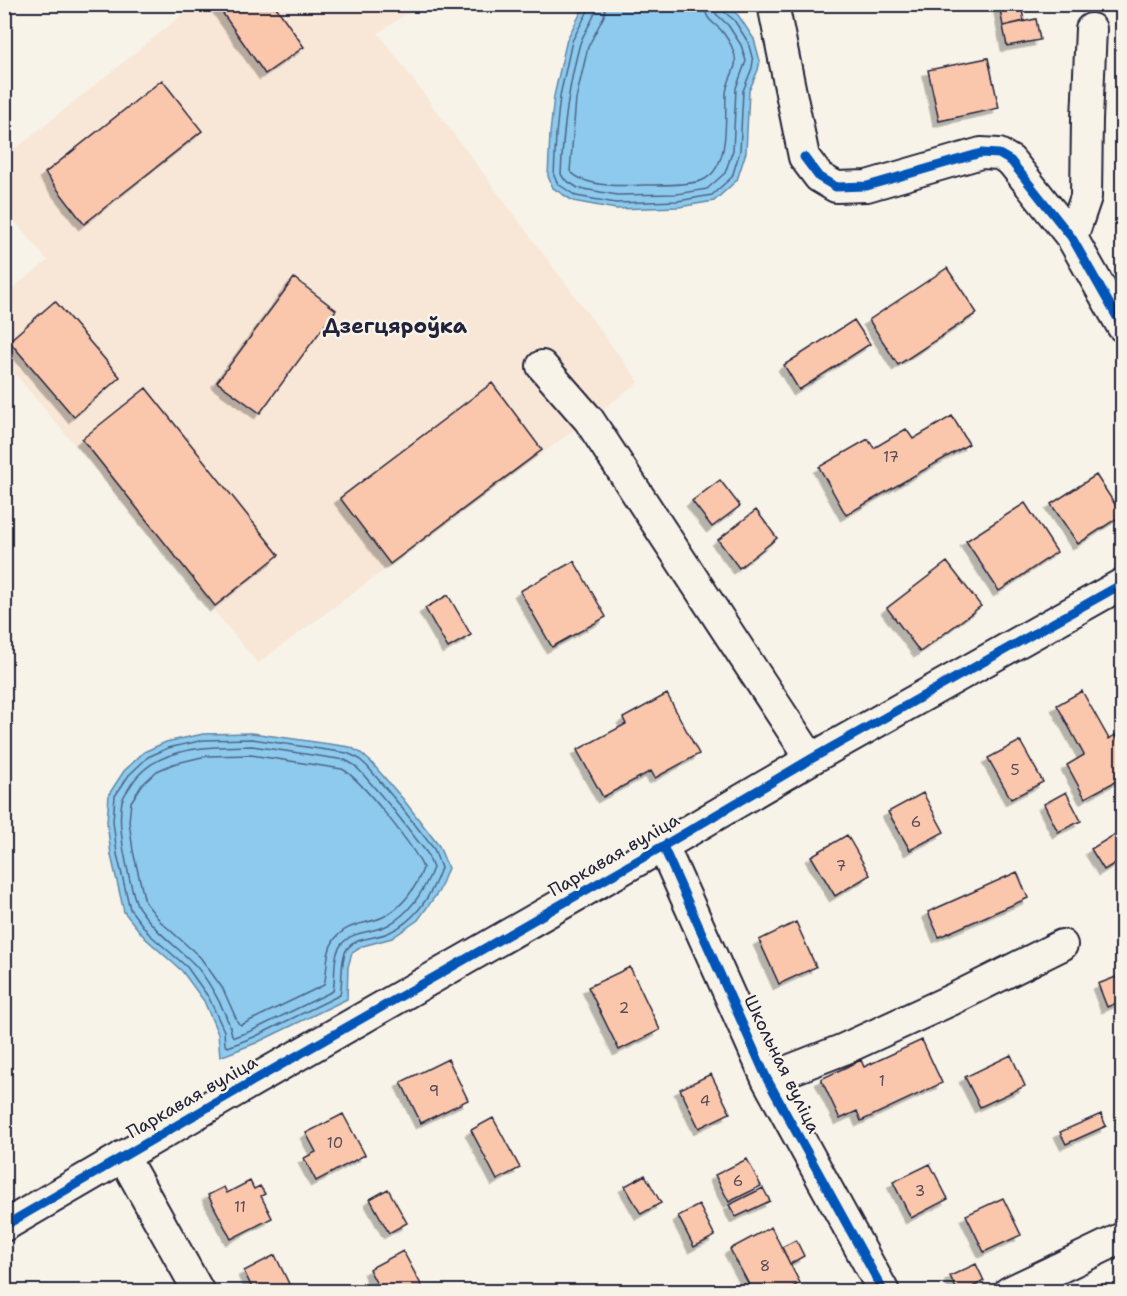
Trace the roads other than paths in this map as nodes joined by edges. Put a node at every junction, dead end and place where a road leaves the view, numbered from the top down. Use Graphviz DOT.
graph roads {
  1 [pos="773,4"];
  2 [pos="1091,29"];
  3 [pos="1072,238"];
  4 [pos="1122,326"];
  5 [pos="542,366"];
  6 [pos="1122,584"];
  7 [pos="811,759"];
  8 [pos="663,846"];
  9 [pos="1062,945"];
  10 [pos="767,1079"];
  11 [pos="123,1156"];
  12 [pos="4,1226"];
  13 [pos="1122,1238"];
  14 [pos="199,1292"];
  15 [pos="884,1292"];
  16 [pos="1010,1292"];
  1 -- 3 [label="street"];
  2 -- 3 [label="street"];
  3 -- 4 [label="street"];
  5 -- 7 [label="street"];
  6 -- 7 [label="street, Паркавая вуліца"];
  7 -- 8 [label="street, Паркавая вуліца"];
  8 -- 10 [label="street, Школьная вуліца"];
  8 -- 11 [label="street, Паркавая вуліца"];
  9 -- 10 [label="street"];
  10 -- 15 [label="street, Школьная вуліца"];
  11 -- 12 [label="street, Паркавая вуліца"];
  11 -- 14 [label="street"];
  13 -- 16 [label="street"];
}
